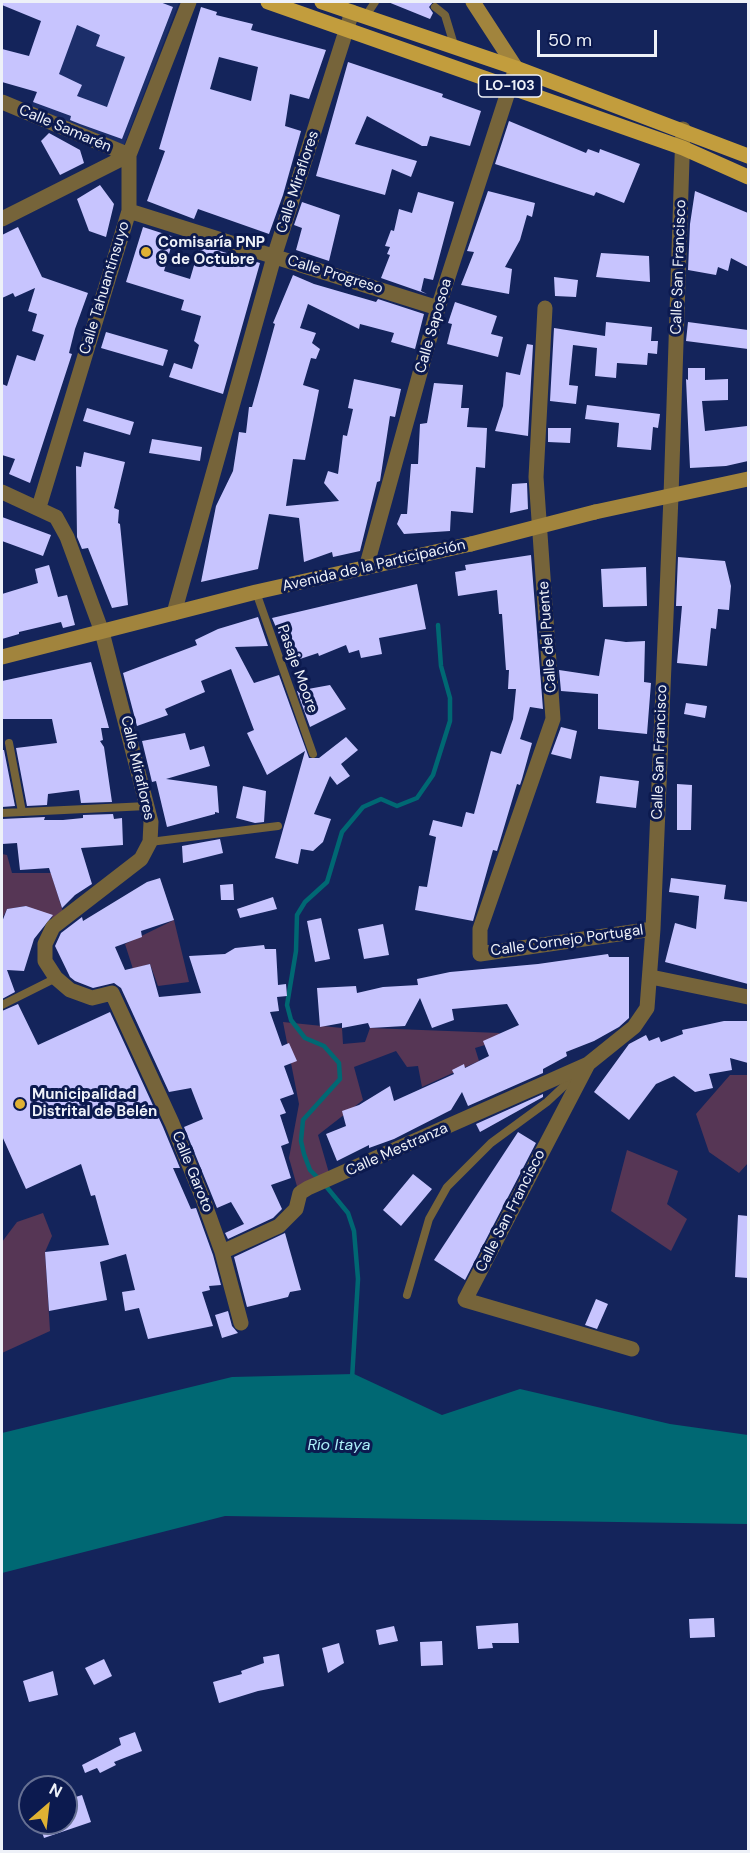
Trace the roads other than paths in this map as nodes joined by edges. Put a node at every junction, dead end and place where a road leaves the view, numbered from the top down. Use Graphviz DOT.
graph roads {
  1 [pos="189,2"];
  2 [pos="268,2"];
  3 [pos="322,2"];
  4 [pos="375,2"];
  5 [pos="473,2"];
  6 [pos="435,7"];
  7 [pos="359,14"];
  8 [pos="347,30"];
  9 [pos="455,48"];
  10 [pos="516,68"];
  11 [pos="510,86"];
  12 [pos="2,102"];
  13 [pos="683,129"];
  14 [pos="683,148"];
  15 [pos="129,155"];
  16 [pos="748,156"];
  17 [pos="748,177"];
  18 [pos="129,211"];
  19 [pos="2,219"];
  20 [pos="274,257"];
  21 [pos="438,308"];
  22 [pos="545,308"];
  23 [pos="748,479"];
  24 [pos="2,492"];
  25 [pos="671,496"];
  26 [pos="39,507"];
  27 [pos="366,568"];
  28 [pos="256,592"];
  29 [pos="174,613"];
  30 [pos="102,632"];
  31 [pos="2,657"];
  32 [pos="9,743"];
  33 [pos="313,753"];
  34 [pos="149,806"];
  35 [pos="22,812"];
  36 [pos="2,813"];
  37 [pos="278,826"];
  38 [pos="150,842"];
  39 [pos="653,929"];
  40 [pos="480,954"];
  41 [pos="651,977"];
  42 [pos="56,978"];
  43 [pos="748,997"];
  44 [pos="2,1005"];
  45 [pos="588,1064"];
  46 [pos="222,1252"];
  47 [pos="407,1295"];
  48 [pos="241,1323"];
  49 [pos="633,1349"];
  1 -- 15 [label="street, Calle Tahuantinsuyo"];
  2 -- 8 [label="main road, LO-103"];
  3 -- 7 [label="main road, LO-103"];
  4 -- 7 [label="lane"];
  5 -- 10 [label="main road"];
  6 -- 9 [label="lane"];
  7 -- 8 [label="street, Calle Miraflores"];
  7 -- 9 [label="main road, LO-103"];
  8 -- 11 [label="main road, LO-103"];
  8 -- 20 [label="street, Calle Miraflores"];
  9 -- 10 [label="main road, LO-103"];
  10 -- 11 [label="main road"];
  10 -- 13 [label="main road, LO-103"];
  11 -- 14 [label="main road, LO-103"];
  11 -- 21 [label="street, Calle Saposoa"];
  12 -- 15 [label="street, Calle Samarén"];
  13 -- 14 [label="street, Calle San Francisco"];
  13 -- 16 [label="main road, LO-103"];
  14 -- 17 [label="main road, LO-103"];
  14 -- 25 [label="street, Calle San Francisco"];
  15 -- 18 [label="street, Calle Tahuantinsuyo"];
  15 -- 19 [label="street"];
  18 -- 20 [label="street, Calle Progreso"];
  18 -- 26 [label="street, Calle Tahuantinsuyo"];
  20 -- 21 [label="street, Calle Progreso"];
  20 -- 29 [label="street, Calle Miraflores"];
  21 -- 27 [label="street, Calle Saposoa"];
  22 -- 40 [label="street, Calle del Puente"];
  23 -- 25 [label="main road, Avenida de la Participación"];
  24 -- 26 [label="street, Calle Miraflores"];
  25 -- 27 [label="main road, Avenida de la Participación, bridge"];
  25 -- 39 [label="street, Calle San Francisco"];
  26 -- 30 [label="street, Calle Miraflores"];
  27 -- 28 [label="main road, Avenida de la Participación"];
  28 -- 29 [label="main road, Avenida de la Participación"];
  28 -- 33 [label="lane, Pasaje Moore"];
  29 -- 30 [label="main road, Avenida de la Participación"];
  30 -- 31 [label="main road, Avenida de la Participación"];
  30 -- 34 [label="street, Calle Miraflores"];
  32 -- 35 [label="lane"];
  34 -- 35 [label="lane"];
  34 -- 38 [label="street, Calle Miraflores"];
  35 -- 36 [label="lane"];
  37 -- 38 [label="lane"];
  38 -- 42 [label="street, Calle Miraflores"];
  39 -- 40 [label="street, Calle Cornejo Portugal"];
  39 -- 41 [label="street, Calle San Francisco"];
  41 -- 43 [label="street"];
  41 -- 45 [label="street, Calle San Francisco"];
  42 -- 44 [label="lane"];
  42 -- 46 [label="street, Calle Garoto"];
  45 -- 46 [label="street, Calle Mestranza"];
  45 -- 47 [label="lane"];
  45 -- 49 [label="street, Calle San Francisco"];
  46 -- 48 [label="street, Calle Garoto"];
}
